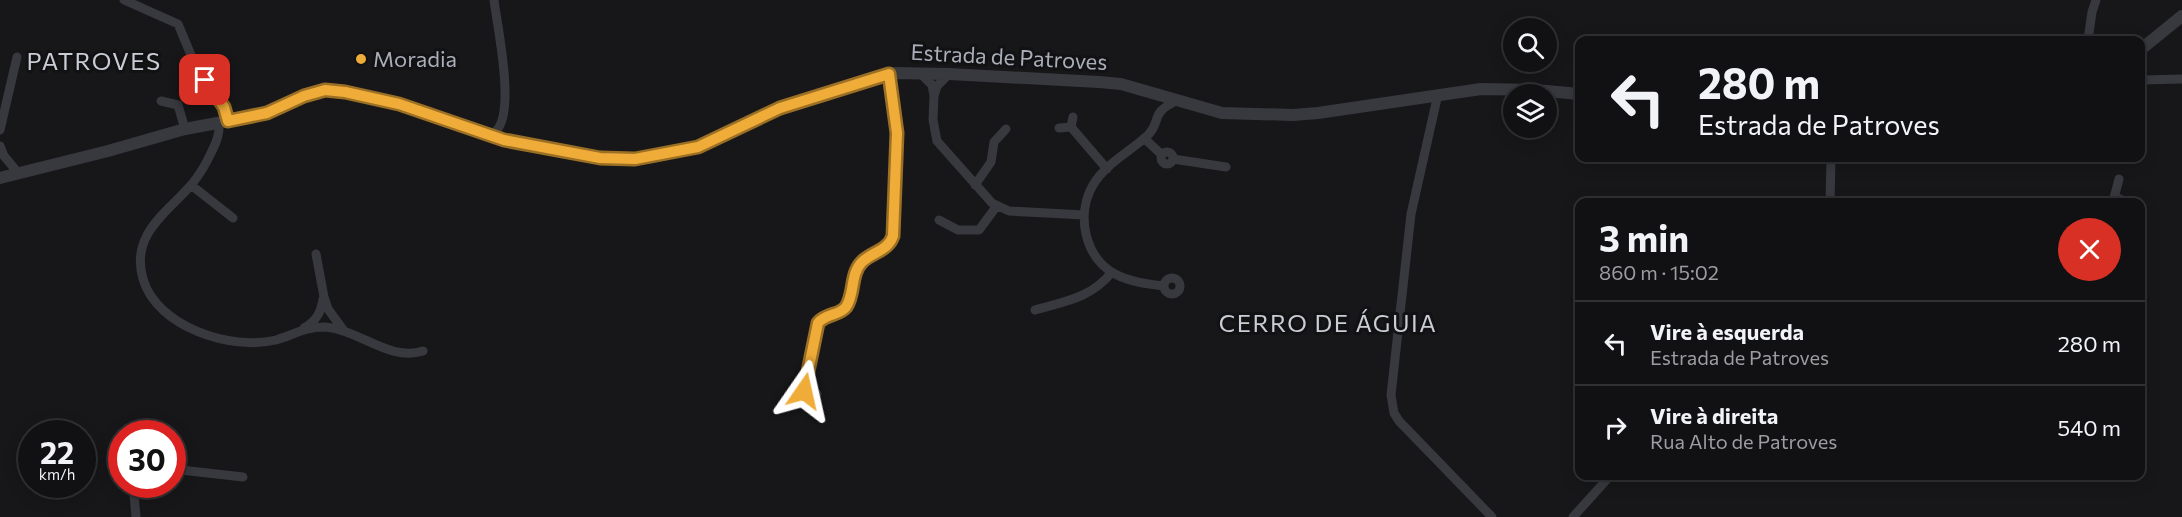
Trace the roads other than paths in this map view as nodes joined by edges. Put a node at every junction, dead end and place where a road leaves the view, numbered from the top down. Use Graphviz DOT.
graph roads {
  1 [pos="124,0"];
  2 [pos="494,0"];
  3 [pos="2096,0"];
  4 [pos="2182,16"];
  5 [pos="2089,36"];
  6 [pos="2145,46"];
  7 [pos="17,57"];
  8 [pos="920,73"];
  9 [pos="889,74"];
  10 [pos="949,74"];
  11 [pos="2182,79"];
  12 [pos="2145,80"];
  13 [pos="1150,92"];
  14 [pos="1438,94"];
  15 [pos="1575,94"];
  16 [pos="934,96"];
  17 [pos="161,101"];
  18 [pos="1176,101"];
  19 [pos="1158,112"];
  20 [pos="223,122"];
  21 [pos="500,124"];
  22 [pos="1059,128"];
  23 [pos="184,129"];
  24 [pos="1006,129"];
  25 [pos="0,130"];
  26 [pos="487,135"];
  27 [pos="1144,138"];
  28 [pos="504,140"];
  29 [pos="0,146"];
  30 [pos="1831,162"];
  31 [pos="1226,167"];
  32 [pos="1107,169"];
  33 [pos="19,174"];
  34 [pos="0,178"];
  35 [pos="2119,179"];
  36 [pos="191,185"];
  37 [pos="975,185"];
  38 [pos="1830,198"];
  39 [pos="2114,198"];
  40 [pos="996,207"];
  41 [pos="1084,215"];
  42 [pos="232,218"];
  43 [pos="939,220"];
  44 [pos="316,254"];
  45 [pos="1112,272"];
  46 [pos="1164,286"];
  47 [pos="324,297"];
  48 [pos="1035,310"];
  49 [pos="302,329"];
  50 [pos="344,331"];
  51 [pos="423,351"];
  52 [pos="817,394"];
  53 [pos="186,471"];
  54 [pos="243,477"];
  55 [pos="1606,480"];
  56 [pos="134,498"];
  57 [pos="136,517"];
  58 [pos="1492,517"];
  59 [pos="1573,517"];
  1 -- 20 [label="street"];
  2 -- 21 [label="street"];
  3 -- 5 [label="street"];
  4 -- 6 [label="street"];
  7 -- 25 [label="street"];
  8 -- 9 [label="street, Estrada de Patroves"];
  8 -- 10 [label="street, Estrada de Patroves"];
  8 -- 16 [label="street"];
  9 -- 28 [label="street, Estrada de Patroves"];
  9 -- 52 [label="street"];
  10 -- 13 [label="street, Estrada de Patroves"];
  10 -- 16 [label="street"];
  11 -- 12 [label="street"];
  13 -- 18 [label="street, Estrada de Patroves"];
  13 -- 19 [label="street"];
  14 -- 15 [label="street, Estrada de Patroves"];
  14 -- 18 [label="street, Estrada de Patroves"];
  14 -- 58 [label="street"];
  16 -- 37 [label="street"];
  17 -- 23 [label="street"];
  18 -- 19 [label="street"];
  19 -- 27 [label="street"];
  20 -- 23 [label="street, Estrada de Patroves"];
  20 -- 26 [label="street, Estrada de Patroves"];
  20 -- 36 [label="street"];
  21 -- 26 [label="street"];
  21 -- 28 [label="street"];
  22 -- 32 [label="street"];
  23 -- 33 [label="street, Estrada de Patroves"];
  24 -- 37 [label="street"];
  26 -- 28 [label="street, Estrada de Patroves"];
  27 -- 31 [label="street"];
  27 -- 32 [label="street"];
  29 -- 33 [label="street"];
  30 -- 38 [label="street"];
  32 -- 41 [label="street"];
  33 -- 34 [label="street, Estrada de Patroves"];
  35 -- 39 [label="street"];
  36 -- 42 [label="street"];
  36 -- 49 [label="street"];
  37 -- 40 [label="street"];
  40 -- 41 [label="street"];
  40 -- 43 [label="street"];
  41 -- 45 [label="street"];
  44 -- 47 [label="street"];
  45 -- 46 [label="street"];
  45 -- 48 [label="street"];
  47 -- 49 [label="street"];
  47 -- 50 [label="street"];
  49 -- 50 [label="street"];
  50 -- 51 [label="street"];
  53 -- 54 [label="street"];
  55 -- 59 [label="street"];
  56 -- 57 [label="street"];
}
